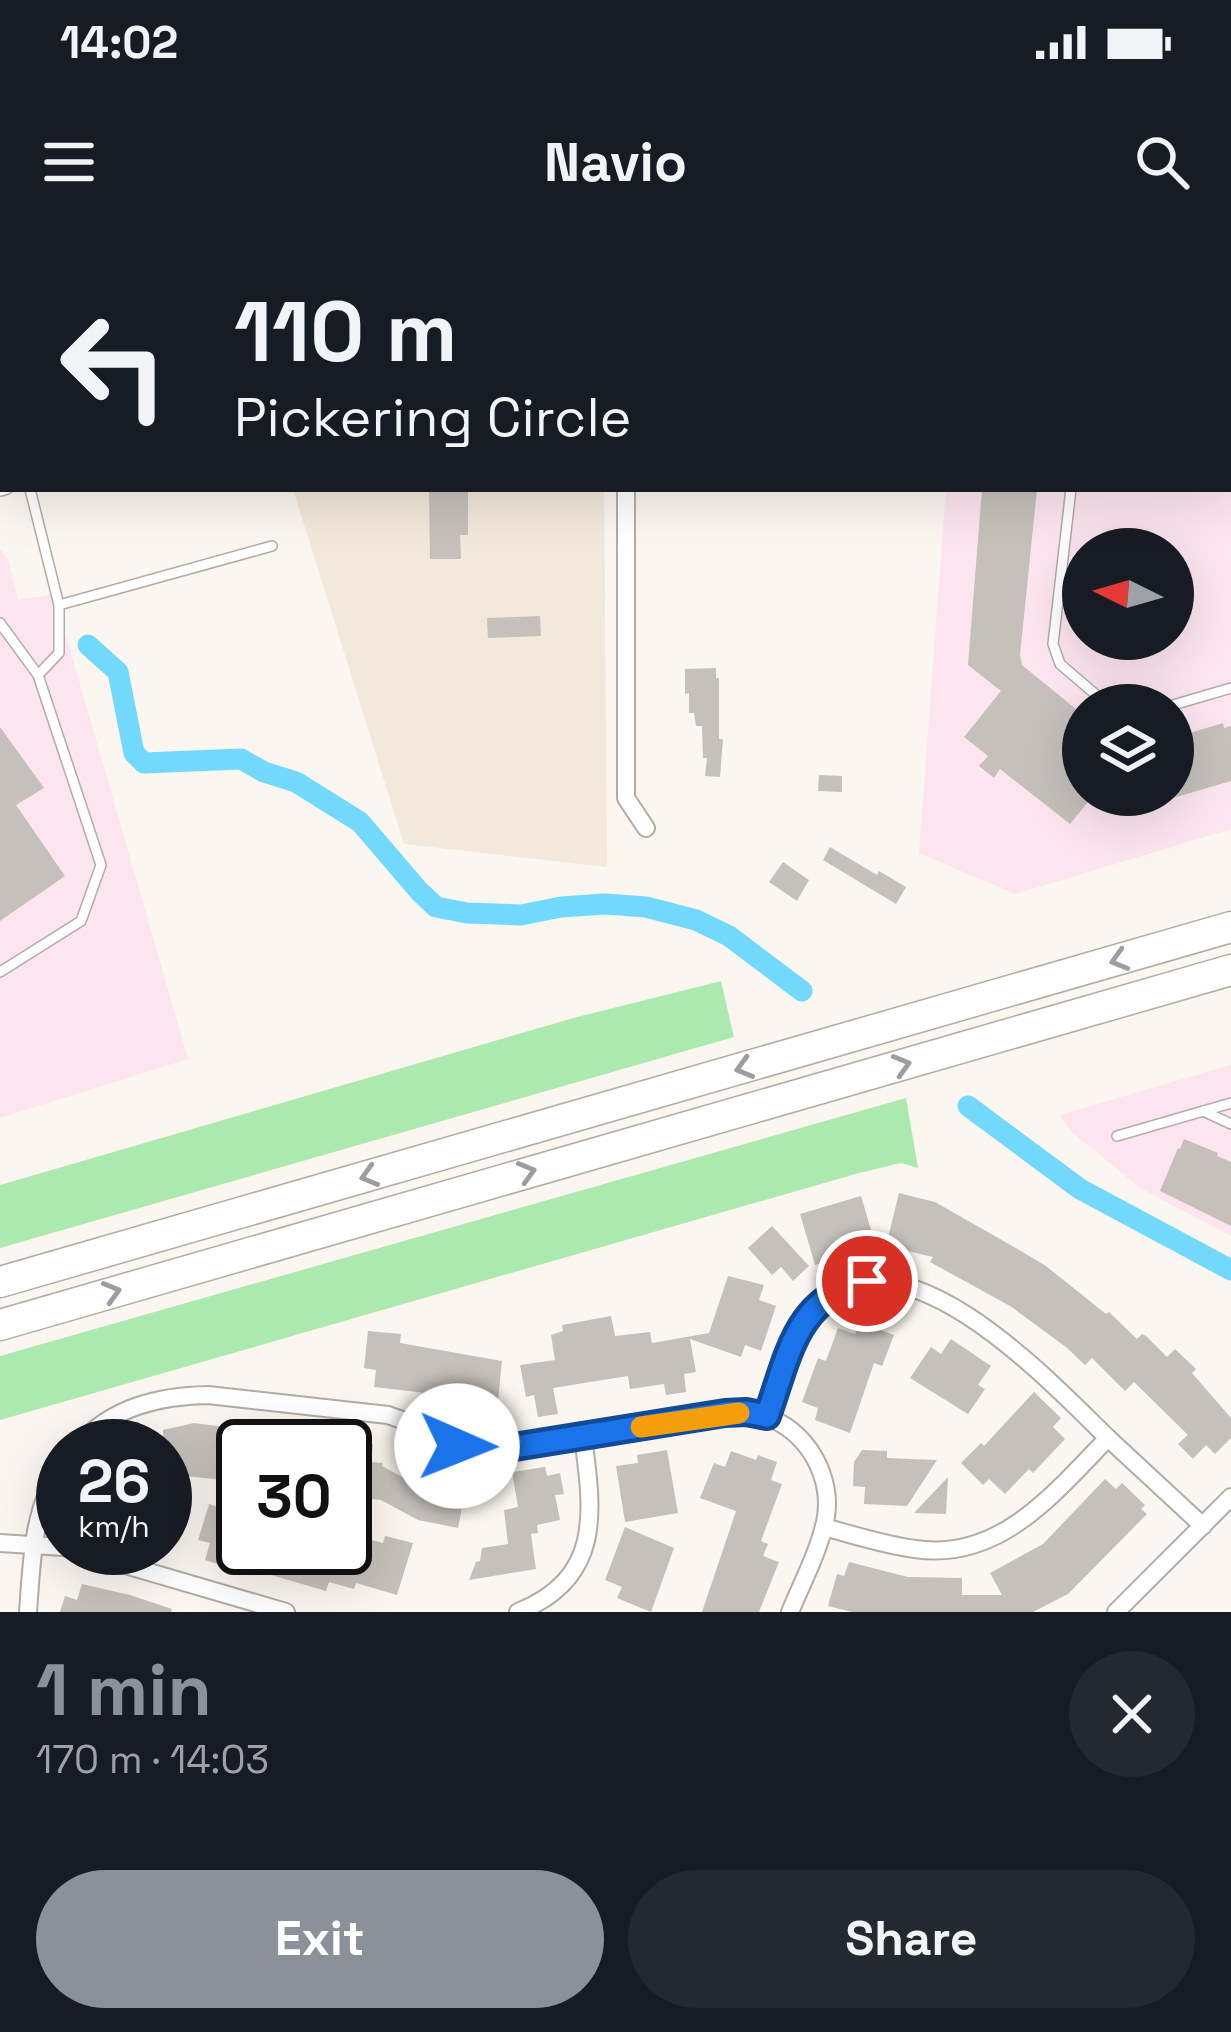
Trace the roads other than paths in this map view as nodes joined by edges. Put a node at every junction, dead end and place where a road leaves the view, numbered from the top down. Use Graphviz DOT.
graph roads {
  1 [pos="32,492"];
  2 [pos="626,492"];
  3 [pos="1070,492"];
  4 [pos="272,546"];
  5 [pos="59,605"];
  6 [pos="0,623"];
  7 [pos="38,675"];
  8 [pos="1083,684"];
  9 [pos="1231,688"];
  10 [pos="1194,699"];
  11 [pos="646,828"];
  12 [pos="1231,927"];
  13 [pos="1231,970"];
  14 [pos="0,972"];
  15 [pos="1231,1103"];
  16 [pos="1202,1111"];
  17 [pos="1231,1124"];
  18 [pos="1117,1136"];
  19 [pos="0,1282"];
  20 [pos="0,1324"];
  21 [pos="767,1416"];
  22 [pos="109,1419"];
  23 [pos="583,1437"];
  24 [pos="1108,1438"];
  25 [pos="1231,1497"];
  26 [pos="824,1526"];
  27 [pos="1203,1526"];
  28 [pos="36,1535"];
  29 [pos="0,1543"];
  30 [pos="34,1544"];
  31 [pos="158,1575"];
  32 [pos="1122,1610"];
  33 [pos="28,1612"];
  34 [pos="286,1612"];
  35 [pos="518,1612"];
  36 [pos="790,1612"];
  1 -- 5 [label="lane"];
  2 -- 11 [label="street"];
  3 -- 8 [label="lane"];
  4 -- 5 [label="lane"];
  5 -- 7 [label="lane"];
  6 -- 7 [label="lane"];
  7 -- 14 [label="lane"];
  9 -- 10 [label="lane"];
  12 -- 19 [label="highway, one-way"];
  20 -- 13 [label="highway, one-way"];
  15 -- 16 [label="lane"];
  16 -- 17 [label="lane"];
  16 -- 18 [label="lane"];
  21 -- 23 [label="street"];
  21 -- 24 [label="street"];
  21 -- 26 [label="street"];
  22 -- 23 [label="street"];
  23 -- 35 [label="street"];
  24 -- 26 [label="street"];
  24 -- 27 [label="street"];
  25 -- 27 [label="street"];
  26 -- 36 [label="street"];
  27 -- 32 [label="street"];
  28 -- 30 [label="street"];
  29 -- 30 [label="street"];
  30 -- 33 [label="street"];
  31 -- 34 [label="street"];
}
